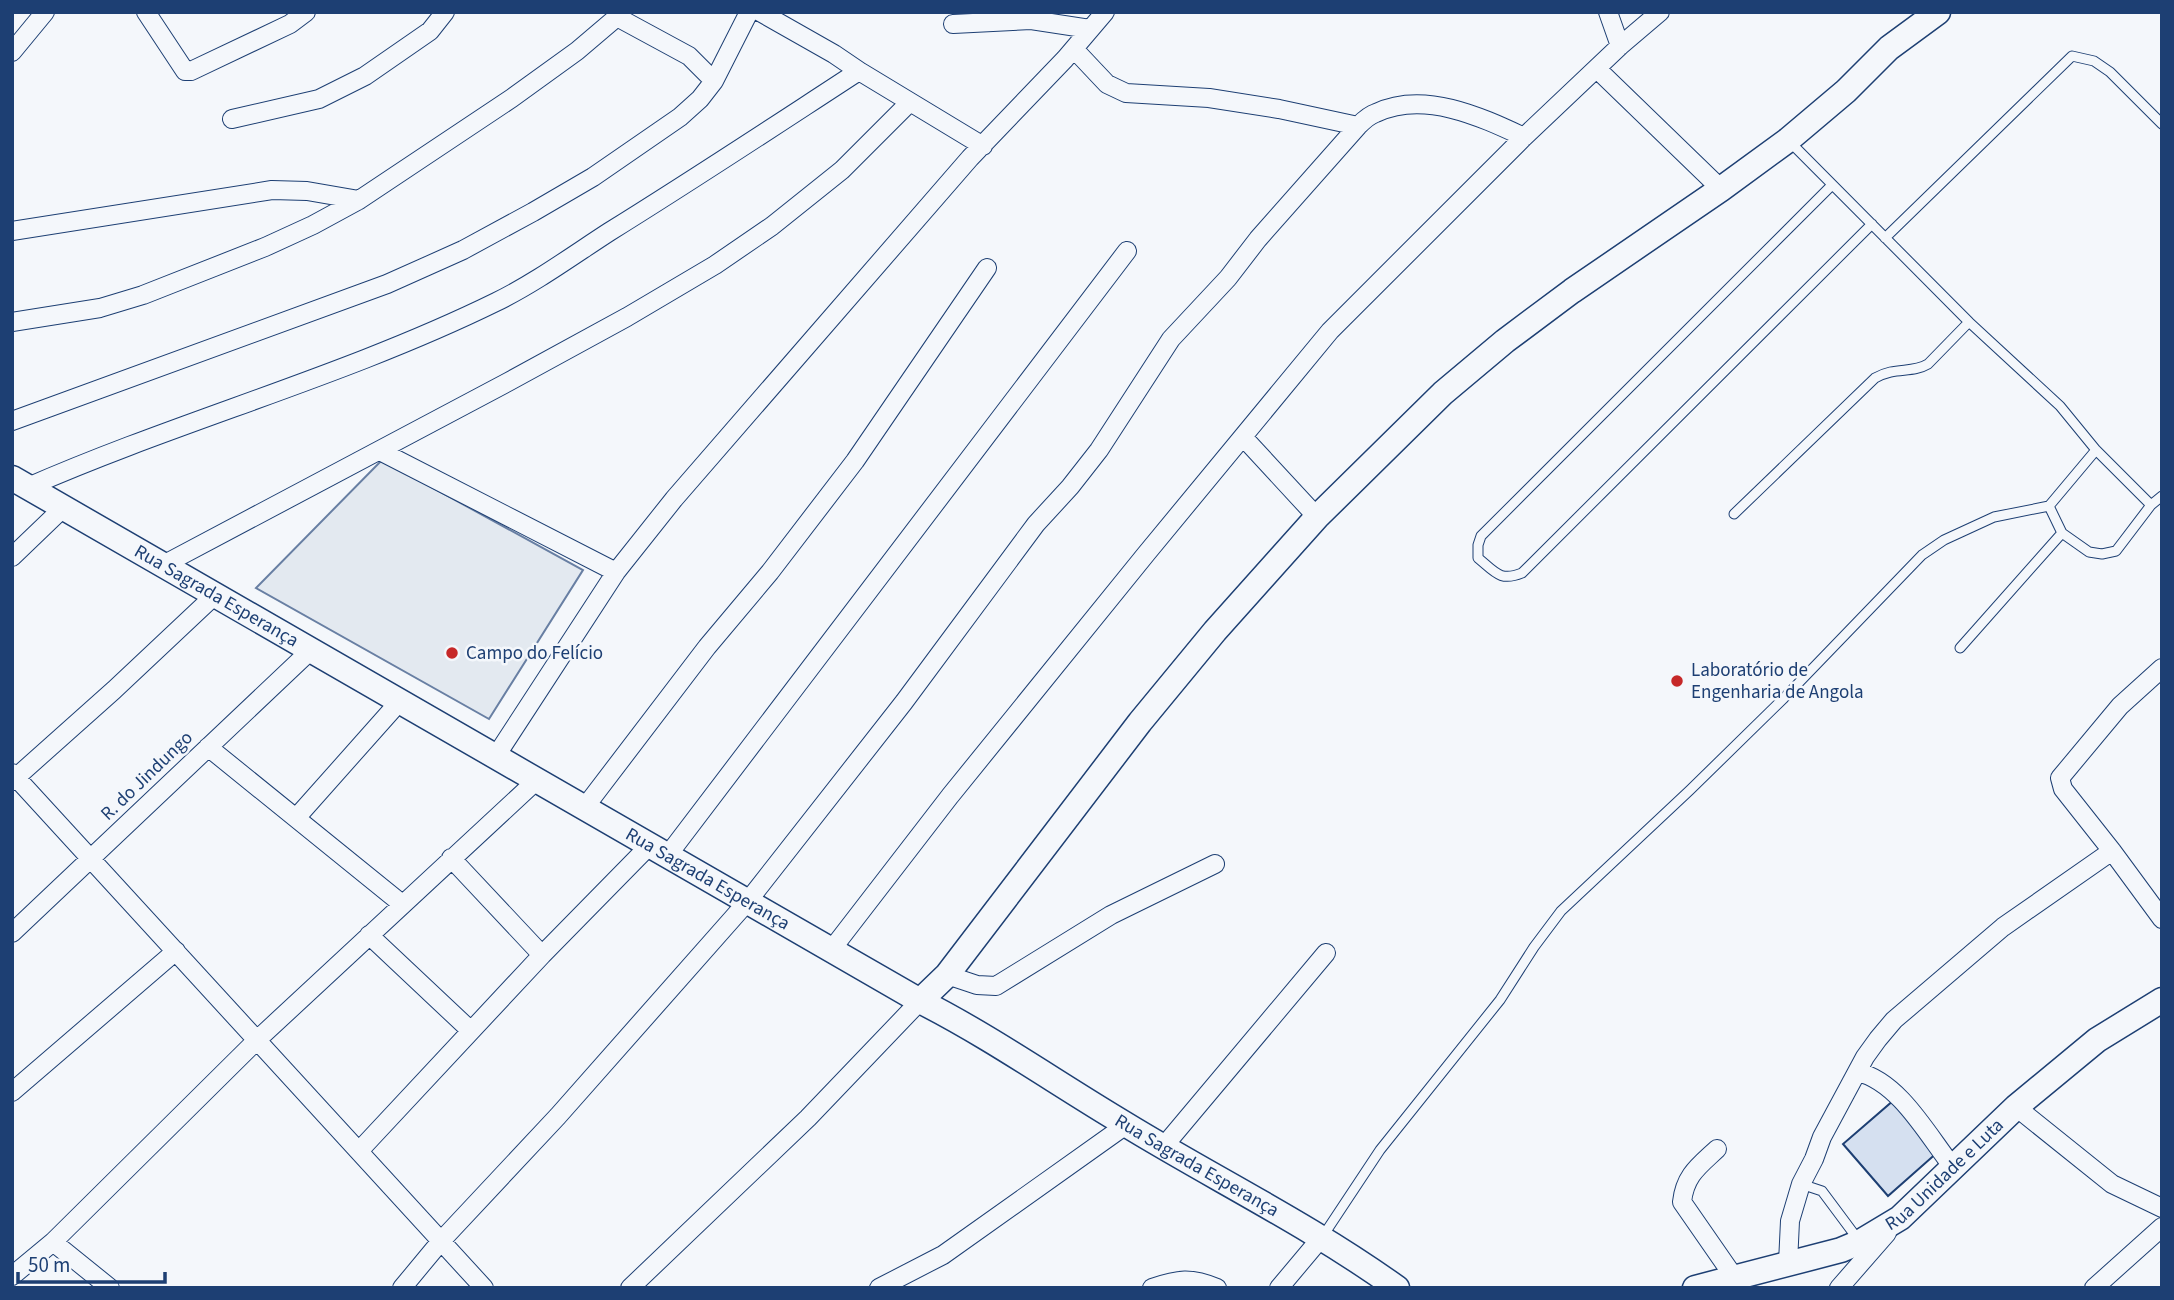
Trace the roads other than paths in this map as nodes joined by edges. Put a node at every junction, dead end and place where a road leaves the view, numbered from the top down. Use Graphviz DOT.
graph roads {
  1 [pos="46,12"];
  2 [pos="146,12"];
  3 [pos="306,12"];
  4 [pos="445,12"];
  5 [pos="749,12"];
  6 [pos="760,12"];
  7 [pos="1105,12"];
  8 [pos="1608,12"];
  9 [pos="1660,12"];
  10 [pos="1938,12"];
  11 [pos="953,24"];
  12 [pos="1090,29"];
  13 [pos="1620,46"];
  14 [pos="1074,49"];
  15 [pos="12,52"];
  16 [pos="1597,69"];
  17 [pos="859,71"];
  18 [pos="714,80"];
  19 [pos="910,102"];
  20 [pos="232,119"];
  21 [pos="2162,124"];
  22 [pos="1358,126"];
  23 [pos="1524,137"];
  24 [pos="1788,140"];
  25 [pos="983,146"];
  26 [pos="1831,186"];
  27 [pos="1721,189"];
  28 [pos="359,200"];
  29 [pos="1872,225"];
  30 [pos="12,231"];
  31 [pos="1885,238"];
  32 [pos="1127,251"];
  33 [pos="987,268"];
  34 [pos="12,322"];
  35 [pos="1969,322"];
  36 [pos="12,421"];
  37 [pos="1244,438"];
  38 [pos="380,450"];
  39 [pos="2096,450"];
  40 [pos="20,483"];
  41 [pos="2162,496"];
  42 [pos="2151,505"];
  43 [pos="2049,506"];
  44 [pos="63,508"];
  45 [pos="1734,514"];
  46 [pos="1317,517"];
  47 [pos="2062,533"];
  48 [pos="12,556"];
  49 [pos="163,565"];
  50 [pos="616,572"];
  51 [pos="215,594"];
  52 [pos="1960,648"];
  53 [pos="311,650"];
  54 [pos="2162,668"];
  55 [pos="400,701"];
  56 [pos="208,747"];
  57 [pos="496,756"];
  58 [pos="14,777"];
  59 [pos="537,780"];
  60 [pos="585,807"];
  61 [pos="296,818"];
  62 [pos="659,850"];
  63 [pos="2112,851"];
  64 [pos="451,858"];
  65 [pos="91,859"];
  66 [pos="1215,864"];
  67 [pos="748,901"];
  68 [pos="402,904"];
  69 [pos="2162,919"];
  70 [pos="12,933"];
  71 [pos="369,935"];
  72 [pos="832,950"];
  73 [pos="176,951"];
  74 [pos="1326,953"];
  75 [pos="542,955"];
  76 [pos="947,975"];
  77 [pos="2162,1000"];
  78 [pos="920,1001"];
  79 [pos="471,1031"];
  80 [pos="257,1040"];
  81 [pos="1858,1072"];
  82 [pos="12,1092"];
  83 [pos="2016,1107"];
  84 [pos="1126,1125"];
  85 [pos="1164,1146"];
  86 [pos="1717,1149"];
  87 [pos="359,1151"];
  88 [pos="1952,1166"];
  89 [pos="1801,1184"];
  90 [pos="2162,1208"];
  91 [pos="1899,1219"];
  92 [pos="2162,1227"];
  93 [pos="1321,1238"];
  94 [pos="441,1241"];
  95 [pos="53,1242"];
  96 [pos="1860,1242"];
  97 [pos="1788,1263"];
  98 [pos="12,1276"];
  99 [pos="1734,1277"];
  100 [pos="1391,1286"];
  101 [pos="110,1288"];
  102 [pos="402,1288"];
  103 [pos="484,1288"];
  104 [pos="630,1288"];
  105 [pos="879,1288"];
  106 [pos="1152,1288"];
  107 [pos="1217,1288"];
  108 [pos="1279,1288"];
  109 [pos="1695,1288"];
  110 [pos="1839,1288"];
  111 [pos="2094,1288"];
  1 -- 15 [label="street"];
  2 -- 3 [label="street"];
  4 -- 20 [label="street"];
  5 -- 18 [label="street"];
  6 -- 17 [label="street"];
  7 -- 12 [label="street"];
  8 -- 13 [label="street"];
  9 -- 13 [label="street"];
  10 -- 24 [label="street"];
  11 -- 12 [label="street"];
  12 -- 14 [label="street"];
  13 -- 16 [label="street"];
  14 -- 22 [label="street"];
  14 -- 25 [label="street"];
  16 -- 23 [label="street"];
  16 -- 27 [label="street"];
  17 -- 19 [label="street"];
  17 -- 40 [label="street"];
  18 -- 28 [label="street"];
  18 -- 36 [label="street"];
  19 -- 25 [label="street"];
  19 -- 38 [label="street"];
  21 -- 31 [label="lane"];
  22 -- 23 [label="street"];
  22 -- 67 [label="street"];
  23 -- 37 [label="street"];
  24 -- 26 [label="lane"];
  24 -- 27 [label="street"];
  25 -- 50 [label="street"];
  26 -- 29 [label="lane"];
  26 -- 29 [label="lane"];
  27 -- 46 [label="street"];
  28 -- 30 [label="street"];
  28 -- 34 [label="street"];
  29 -- 31 [label="lane"];
  31 -- 35 [label="lane"];
  32 -- 62 [label="street"];
  33 -- 60 [label="street"];
  35 -- 39 [label="lane"];
  35 -- 45 [label="lane"];
  37 -- 46 [label="street"];
  37 -- 72 [label="street"];
  38 -- 49 [label="street"];
  38 -- 50 [label="street"];
  39 -- 42 [label="lane"];
  39 -- 43 [label="lane"];
  40 -- 44 [label="street, Rua Sagrada Esperança"];
  41 -- 42 [label="lane"];
  42 -- 47 [label="lane"];
  43 -- 47 [label="lane"];
  43 -- 93 [label="lane"];
  44 -- 48 [label="street"];
  44 -- 49 [label="street, Rua Sagrada Esperança"];
  46 -- 76 [label="street"];
  47 -- 52 [label="lane"];
  49 -- 51 [label="street, Rua Sagrada Esperança"];
  50 -- 57 [label="street"];
  51 -- 53 [label="street, Rua Sagrada Esperança"];
  51 -- 58 [label="street"];
  53 -- 55 [label="street, Rua Sagrada Esperança"];
  53 -- 56 [label="street, R. do Jindungo"];
  54 -- 63 [label="street"];
  55 -- 57 [label="street, Rua Sagrada Esperança"];
  55 -- 61 [label="street"];
  56 -- 61 [label="street"];
  56 -- 65 [label="street, R. do Jindungo"];
  57 -- 59 [label="street, Rua Sagrada Esperança"];
  58 -- 65 [label="street"];
  59 -- 60 [label="street, Rua Sagrada Esperança"];
  59 -- 64 [label="street"];
  60 -- 62 [label="street, Rua Sagrada Esperança"];
  61 -- 68 [label="street"];
  62 -- 67 [label="street, Rua Sagrada Esperança"];
  62 -- 75 [label="street"];
  63 -- 69 [label="street"];
  63 -- 81 [label="street"];
  64 -- 68 [label="street"];
  64 -- 75 [label="street"];
  65 -- 70 [label="street, R. do Jindungo"];
  65 -- 73 [label="street"];
  66 -- 76 [label="street"];
  67 -- 72 [label="street, Rua Sagrada Esperança"];
  67 -- 94 [label="street"];
  68 -- 71 [label="street"];
  71 -- 79 [label="street"];
  71 -- 80 [label="street"];
  72 -- 78 [label="street, Rua Sagrada Esperança"];
  73 -- 80 [label="street"];
  73 -- 82 [label="street"];
  74 -- 85 [label="street"];
  75 -- 79 [label="street"];
  76 -- 78 [label="street"];
  77 -- 83 [label="street, Rua Unidade e Luta"];
  78 -- 84 [label="street, Rua Sagrada Esperança"];
  78 -- 104 [label="street"];
  79 -- 87 [label="street"];
  80 -- 87 [label="street"];
  80 -- 95 [label="street"];
  81 -- 88 [label="street"];
  81 -- 89 [label="street"];
  83 -- 88 [label="street, Rua Unidade e Luta"];
  83 -- 90 [label="street"];
  84 -- 85 [label="street, Rua Sagrada Esperança"];
  84 -- 105 [label="street"];
  85 -- 93 [label="street, Rua Sagrada Esperança"];
  86 -- 99 [label="street"];
  87 -- 94 [label="street"];
  88 -- 91 [label="street, Rua Unidade e Luta"];
  89 -- 96 [label="lane"];
  89 -- 97 [label="street"];
  91 -- 96 [label="street, Rua Unidade e Luta"];
  91 -- 110 [label="street"];
  92 -- 111 [label="street"];
  93 -- 100 [label="street, Rua Sagrada Esperança"];
  93 -- 108 [label="street"];
  94 -- 102 [label="street"];
  94 -- 103 [label="street"];
  95 -- 98 [label="street"];
  95 -- 101 [label="street"];
  96 -- 97 [label="street, Rua Unidade e Luta"];
  97 -- 99 [label="street, Rua Unidade e Luta"];
  99 -- 109 [label="street, Rua Unidade e Luta"];
  106 -- 107 [label="street"];
}
